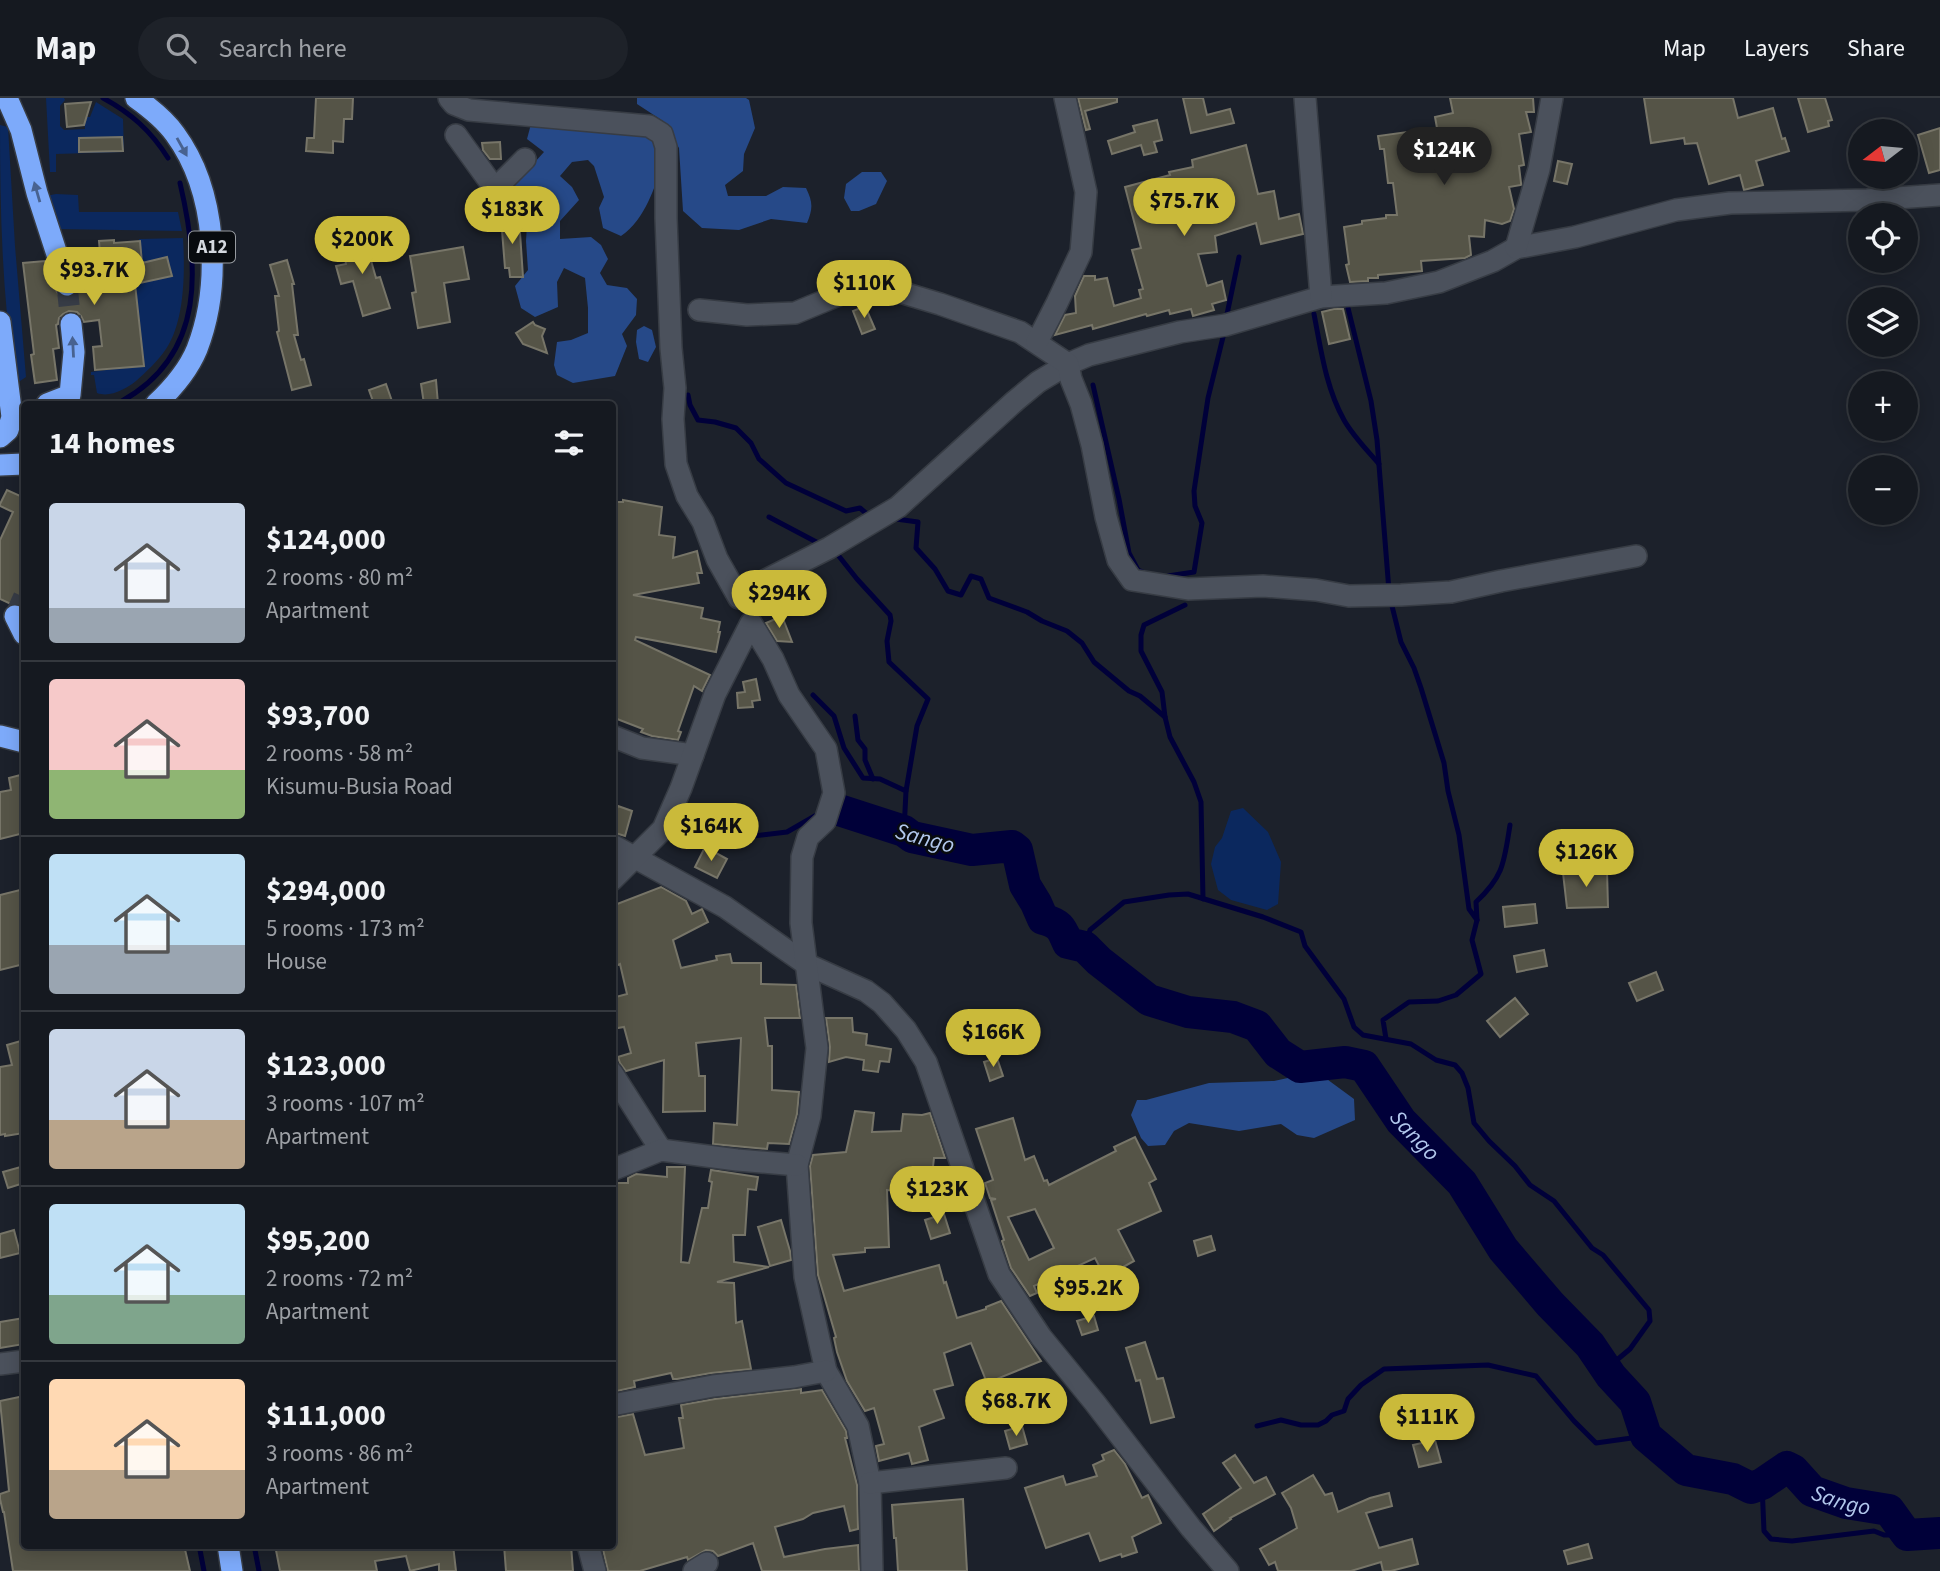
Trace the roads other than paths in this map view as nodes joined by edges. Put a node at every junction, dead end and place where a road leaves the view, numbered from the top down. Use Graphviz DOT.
graph roads {
  1 [pos="136,98"];
  2 [pos="449,98"];
  3 [pos="1065,98"];
  4 [pos="1305,98"];
  5 [pos="1552,98"];
  6 [pos="10,104"];
  7 [pos="456,135"];
  8 [pos="525,159"];
  9 [pos="1940,195"];
  10 [pos="1516,248"];
  11 [pos="66,285"];
  12 [pos="1321,297"];
  13 [pos="699,310"];
  14 [pos="0,322"];
  15 [pos="71,324"];
  16 [pos="1037,342"];
  17 [pos="1068,364"];
  18 [pos="179,381"];
  19 [pos="69,400"];
  20 [pos="159,401"];
  21 [pos="176,401"];
  22 [pos="18,415"];
  23 [pos="0,438"];
  24 [pos="21,464"];
  25 [pos="0,465"];
  26 [pos="1636,556"];
  27 [pos="739,598"];
  28 [pos="751,622"];
  29 [pos="0,736"];
  30 [pos="616,738"];
  31 [pos="21,741"];
  32 [pos="693,755"];
  33 [pos="616,847"];
  34 [pos="635,857"];
  35 [pos="616,876"];
  36 [pos="806,964"];
  37 [pos="616,1079"];
  38 [pos="662,1150"];
  39 [pos="797,1165"];
  40 [pos="616,1168"];
  41 [pos="21,1361"];
  42 [pos="0,1364"];
  43 [pos="826,1371"];
  44 [pos="616,1404"];
  45 [pos="1006,1468"];
  46 [pos="870,1483"];
  47 [pos="229,1549"];
  48 [pos="589,1549"];
  49 [pos="232,1571"];
  50 [pos="595,1571"];
  51 [pos="872,1571"];
  52 [pos="1228,1571"];
  1 -- 18 [label="highway, A12, one-way"];
  2 -- 27 [label="street"];
  3 -- 16 [label="street"];
  4 -- 12 [label="street"];
  5 -- 10 [label="street"];
  11 -- 6 [label="highway, one-way"];
  7 -- 8 [label="street"];
  9 -- 10 [label="street"];
  10 -- 12 [label="street"];
  12 -- 17 [label="street"];
  13 -- 16 [label="street"];
  14 -- 22 [label="highway"];
  19 -- 15 [label="highway, one-way"];
  16 -- 17 [label="street"];
  17 -- 26 [label="street"];
  17 -- 27 [label="street"];
  18 -- 20 [label="highway, A12"];
  18 -- 21 [label="highway"];
  22 -- 23 [label="highway"];
  24 -- 25 [label="highway"];
  27 -- 28 [label="street"];
  28 -- 32 [label="street"];
  28 -- 36 [label="street"];
  29 -- 31 [label="highway"];
  30 -- 32 [label="street"];
  32 -- 34 [label="street"];
  33 -- 34 [label="street"];
  34 -- 35 [label="street"];
  34 -- 36 [label="street"];
  36 -- 39 [label="street"];
  36 -- 52 [label="street"];
  37 -- 38 [label="street"];
  38 -- 39 [label="street"];
  38 -- 40 [label="street"];
  39 -- 43 [label="street"];
  41 -- 42 [label="street"];
  43 -- 44 [label="street"];
  43 -- 46 [label="street"];
  45 -- 46 [label="street"];
  46 -- 51 [label="street"];
  47 -- 49 [label="highway"];
  48 -- 50 [label="street"];
}
